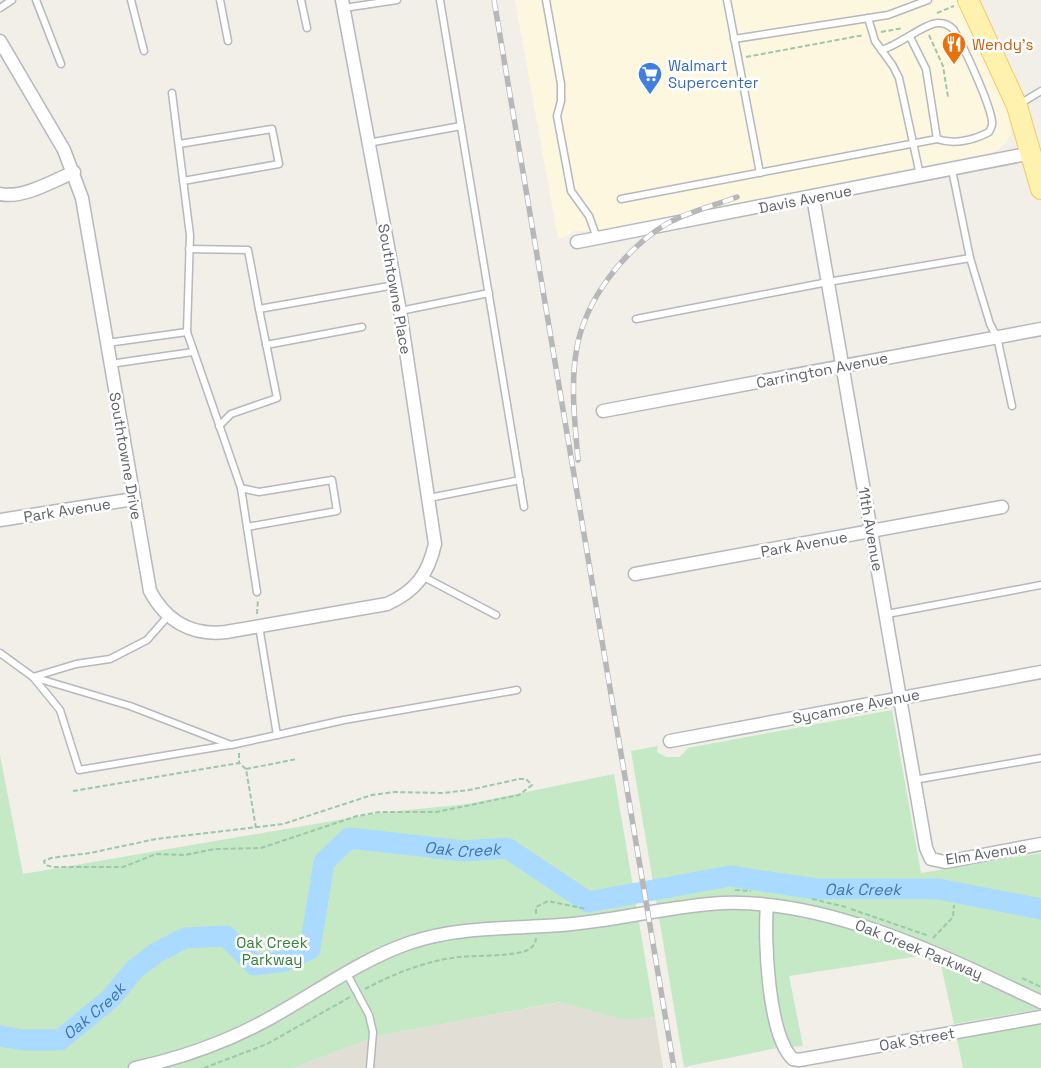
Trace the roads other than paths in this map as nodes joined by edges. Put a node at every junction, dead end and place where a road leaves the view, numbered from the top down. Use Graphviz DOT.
graph roads {
  1 [pos="12,0"];
  2 [pos="36,0"];
  3 [pos="131,0"];
  4 [pos="220,0"];
  5 [pos="301,0"];
  6 [pos="397,0"];
  7 [pos="440,0"];
  8 [pos="546,0"];
  9 [pos="727,0"];
  10 [pos="928,0"];
  11 [pos="961,3"];
  12 [pos="343,4"];
  13 [pos="0,8"];
  14 [pos="868,18"];
  15 [pos="307,28"];
  16 [pos="910,37"];
  17 [pos="734,39"];
  18 [pos="0,40"];
  19 [pos="228,41"];
  20 [pos="881,50"];
  21 [pos="144,51"];
  22 [pos="61,64"];
  23 [pos="1041,91"];
  24 [pos="172,93"];
  25 [pos="1017,106"];
  26 [pos="461,126"];
  27 [pos="937,139"];
  28 [pos="368,143"];
  29 [pos="179,144"];
  30 [pos="914,144"];
  31 [pos="1032,153"];
  32 [pos="952,170"];
  33 [pos="74,172"];
  34 [pos="760,173"];
  35 [pos="920,176"];
  36 [pos="183,181"];
  37 [pos="1041,189"];
  38 [pos="0,194"];
  39 [pos="813,197"];
  40 [pos="621,199"];
  41 [pos="598,238"];
  42 [pos="577,242"];
  43 [pos="189,249"];
  44 [pos="970,258"];
  45 [pos="828,282"];
  46 [pos="395,285"];
  47 [pos="489,292"];
  48 [pos="259,309"];
  49 [pos="400,312"];
  50 [pos="636,319"];
  51 [pos="362,327"];
  52 [pos="1041,328"];
  53 [pos="187,332"];
  54 [pos="997,337"];
  55 [pos="107,343"];
  56 [pos="266,345"];
  57 [pos="193,352"];
  58 [pos="110,364"];
  59 [pos="842,366"];
  60 [pos="1012,406"];
  61 [pos="603,411"];
  62 [pos="219,426"];
  63 [pos="520,480"];
  64 [pos="241,488"];
  65 [pos="429,498"];
  66 [pos="134,499"];
  67 [pos="1002,507"];
  68 [pos="524,508"];
  69 [pos="0,520"];
  70 [pos="247,528"];
  71 [pos="872,532"];
  72 [pos="636,574"];
  73 [pos="424,577"];
  74 [pos="1041,584"];
  75 [pos="257,592"];
  76 [pos="887,614"];
  77 [pos="496,615"];
  78 [pos="168,616"];
  79 [pos="259,626"];
  80 [pos="0,653"];
  81 [pos="1041,672"];
  82 [pos="33,677"];
  83 [pos="518,690"];
  84 [pos="901,698"];
  85 [pos="277,735"];
  86 [pos="670,741"];
  87 [pos="231,745"];
  88 [pos="1041,758"];
  89 [pos="914,780"];
  90 [pos="1041,844"];
  91 [pos="931,859"];
  92 [pos="767,906"];
  93 [pos="346,972"];
  94 [pos="1041,1002"];
  95 [pos="1041,1017"];
  96 [pos="135,1068"];
  97 [pos="370,1068"];
  1 -- 13 [label="lane"];
  2 -- 22 [label="lane"];
  3 -- 21 [label="lane"];
  4 -- 19 [label="lane"];
  5 -- 15 [label="lane"];
  6 -- 12 [label="lane"];
  7 -- 26 [label="lane"];
  8 -- 41 [label="lane"];
  9 -- 17 [label="lane"];
  10 -- 14 [label="lane"];
  11 -- 25 [label="main road"];
  12 -- 28 [label="street, Southtowne Place"];
  14 -- 17 [label="lane"];
  14 -- 20 [label="lane"];
  16 -- 20 [label="lane"];
  16 -- 27 [label="lane"];
  16 -- 27 [label="lane"];
  17 -- 34 [label="lane"];
  18 -- 33 [label="street, Southtowne Drive"];
  20 -- 30 [label="lane"];
  23 -- 25 [label="lane"];
  24 -- 29 [label="lane"];
  25 -- 31 [label="main road"];
  26 -- 28 [label="lane"];
  26 -- 47 [label="lane"];
  27 -- 30 [label="lane"];
  28 -- 46 [label="street, Southtowne Place"];
  29 -- 36 [label="lane"];
  29 -- 36 [label="lane"];
  30 -- 34 [label="lane"];
  30 -- 35 [label="lane"];
  31 -- 32 [label="street, Davis Avenue"];
  31 -- 37 [label="main road"];
  32 -- 35 [label="street, Davis Avenue"];
  32 -- 44 [label="lane"];
  33 -- 38 [label="street"];
  33 -- 55 [label="street, Southtowne Drive"];
  34 -- 40 [label="lane"];
  35 -- 39 [label="street, Davis Avenue"];
  36 -- 43 [label="lane"];
  39 -- 41 [label="street, Davis Avenue"];
  39 -- 45 [label="street, 11th Avenue"];
  41 -- 42 [label="street, Davis Avenue"];
  43 -- 48 [label="lane"];
  43 -- 53 [label="lane"];
  44 -- 45 [label="lane"];
  44 -- 54 [label="lane"];
  45 -- 50 [label="lane"];
  45 -- 59 [label="street, 11th Avenue"];
  46 -- 48 [label="lane"];
  46 -- 49 [label="street, Southtowne Place"];
  47 -- 49 [label="lane"];
  47 -- 63 [label="lane"];
  48 -- 56 [label="lane"];
  49 -- 65 [label="street, Southtowne Place"];
  51 -- 56 [label="lane"];
  52 -- 54 [label="street, Carrington Avenue"];
  53 -- 55 [label="lane"];
  53 -- 57 [label="lane"];
  54 -- 59 [label="street, Carrington Avenue"];
  54 -- 60 [label="lane"];
  55 -- 58 [label="street, Southtowne Drive"];
  56 -- 62 [label="lane"];
  57 -- 58 [label="lane"];
  57 -- 62 [label="lane"];
  58 -- 66 [label="street, Southtowne Drive"];
  59 -- 61 [label="street, Carrington Avenue"];
  59 -- 71 [label="street, 11th Avenue"];
  62 -- 64 [label="lane"];
  63 -- 65 [label="lane"];
  63 -- 68 [label="lane"];
  64 -- 70 [label="lane"];
  64 -- 70 [label="lane"];
  65 -- 73 [label="street, Southtowne Place"];
  66 -- 69 [label="street, Park Avenue"];
  66 -- 78 [label="street, Southtowne Drive"];
  67 -- 71 [label="street, Park Avenue"];
  70 -- 75 [label="lane"];
  71 -- 72 [label="street, Park Avenue"];
  71 -- 76 [label="street, 11th Avenue"];
  73 -- 77 [label="lane"];
  73 -- 79 [label="street, Southtowne Drive"];
  74 -- 76 [label="lane"];
  76 -- 84 [label="street, 11th Avenue"];
  78 -- 79 [label="street, Southtowne Drive"];
  78 -- 82 [label="lane"];
  79 -- 85 [label="lane"];
  80 -- 82 [label="lane"];
  81 -- 84 [label="street, Sycamore Avenue"];
  82 -- 87 [label="lane"];
  82 -- 87 [label="lane"];
  83 -- 85 [label="lane"];
  84 -- 86 [label="street, Sycamore Avenue"];
  84 -- 89 [label="street, 11th Avenue"];
  85 -- 87 [label="lane"];
  88 -- 89 [label="lane"];
  89 -- 91 [label="street, 11th Avenue"];
  90 -- 91 [label="street, Elm Avenue"];
  92 -- 93 [label="street, Oak Creek Parkway"];
  92 -- 94 [label="street, Oak Creek Parkway"];
  92 -- 95 [label="street, Oak Street"];
  93 -- 96 [label="street, Oak Creek Parkway"];
  93 -- 97 [label="lane"];
}
